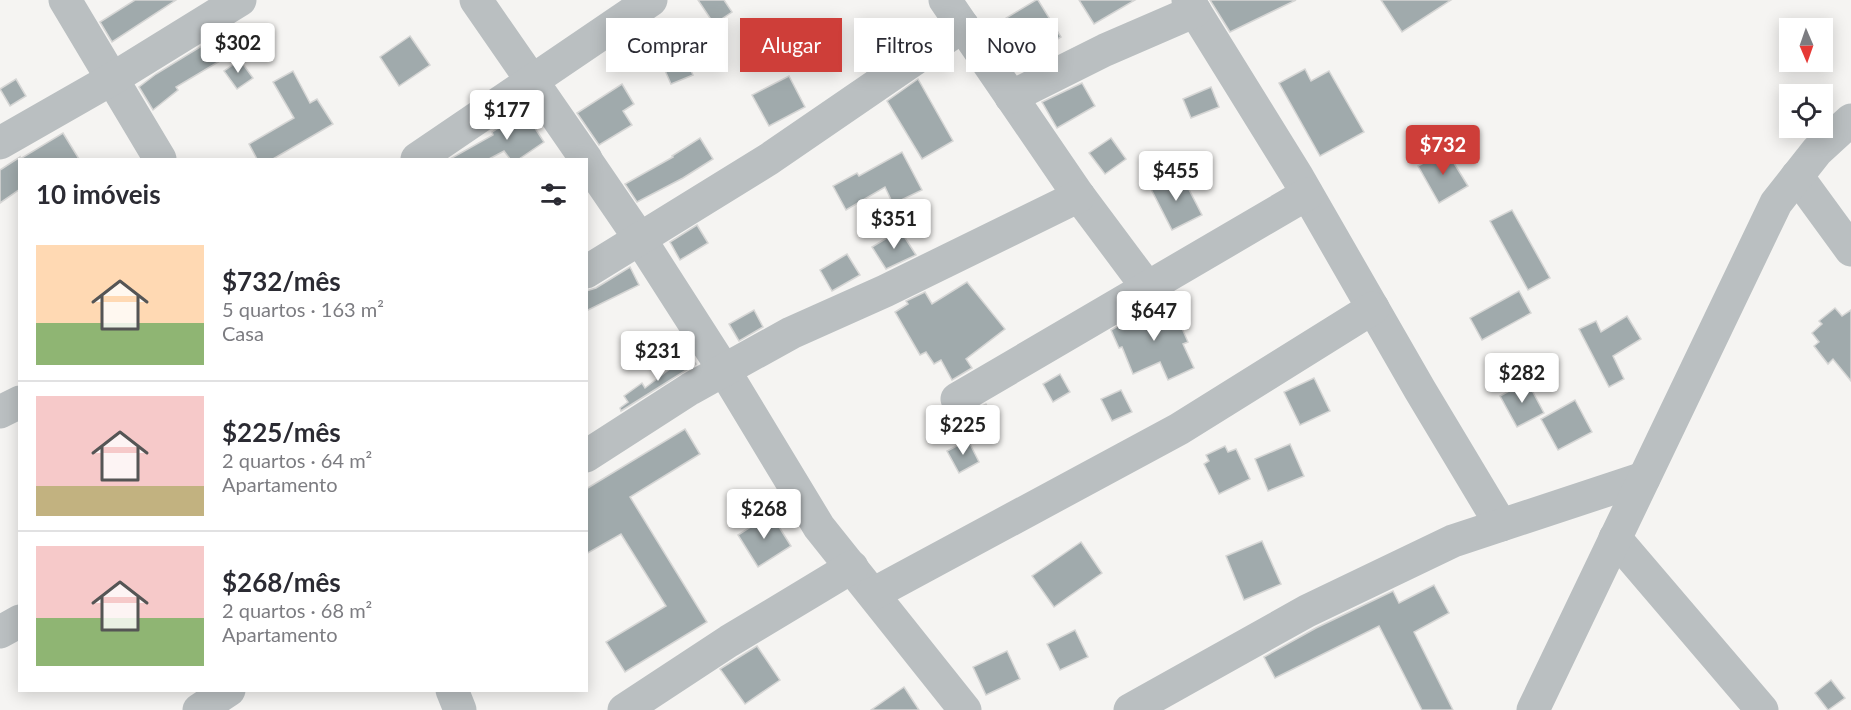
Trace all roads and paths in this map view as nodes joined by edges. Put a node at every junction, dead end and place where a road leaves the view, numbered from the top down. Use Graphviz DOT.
graph roads {
  1 [pos="65,0"];
  2 [pos="240,0"];
  3 [pos="476,0"];
  4 [pos="651,0"];
  5 [pos="1191,5"];
  6 [pos="954,13"];
  7 [pos="112,79"];
  8 [pos="532,81"];
  9 [pos="1011,97"];
  10 [pos="1851,120"];
  11 [pos="0,143"];
  12 [pos="159,158"];
  13 [pos="418,158"];
  14 [pos="585,158"];
  15 [pos="588,163"];
  16 [pos="1797,176"];
  17 [pos="1308,194"];
  18 [pos="1079,196"];
  19 [pos="640,239"];
  20 [pos="1851,250"];
  21 [pos="588,271"];
  22 [pos="1147,288"];
  23 [pos="1373,308"];
  24 [pos="724,370"];
  25 [pos="957,399"];
  26 [pos="18,403"];
  27 [pos="0,412"];
  28 [pos="588,455"];
  29 [pos="1644,478"];
  30 [pos="1501,525"];
  31 [pos="1615,538"];
  32 [pos="852,567"];
  33 [pos="873,594"];
  34 [pos="18,622"];
  35 [pos="0,632"];
  36 [pos="226,692"];
  37 [pos="453,692"];
  38 [pos="199,710"];
  39 [pos="460,710"];
  40 [pos="624,710"];
  41 [pos="965,710"];
  42 [pos="1130,710"];
  43 [pos="1533,710"];
  44 [pos="1762,710"];
  1 -- 7 [label="street"];
  2 -- 7 [label="street"];
  3 -- 8 [label="street"];
  4 -- 8 [label="street"];
  5 -- 9 [label="street"];
  5 -- 17 [label="street"];
  6 -- 9 [label="street"];
  6 -- 19 [label="street"];
  7 -- 11 [label="street"];
  7 -- 12 [label="street"];
  8 -- 13 [label="street"];
  8 -- 14 [label="street"];
  9 -- 18 [label="street"];
  10 -- 16 [label="street"];
  15 -- 19 [label="street"];
  16 -- 20 [label="street"];
  16 -- 29 [label="street"];
  17 -- 22 [label="street"];
  17 -- 23 [label="street"];
  18 -- 22 [label="street"];
  18 -- 24 [label="street"];
  19 -- 21 [label="street"];
  19 -- 24 [label="street"];
  22 -- 25 [label="street"];
  23 -- 30 [label="street"];
  23 -- 33 [label="street"];
  24 -- 28 [label="street"];
  24 -- 32 [label="street"];
  26 -- 27 [label="street"];
  29 -- 30 [label="street"];
  29 -- 31 [label="street"];
  30 -- 42 [label="street"];
  31 -- 43 [label="street"];
  31 -- 44 [label="street"];
  32 -- 33 [label="street"];
  32 -- 40 [label="street"];
  33 -- 41 [label="street"];
  34 -- 35 [label="street"];
  36 -- 38 [label="street"];
  37 -- 39 [label="street"];
}
